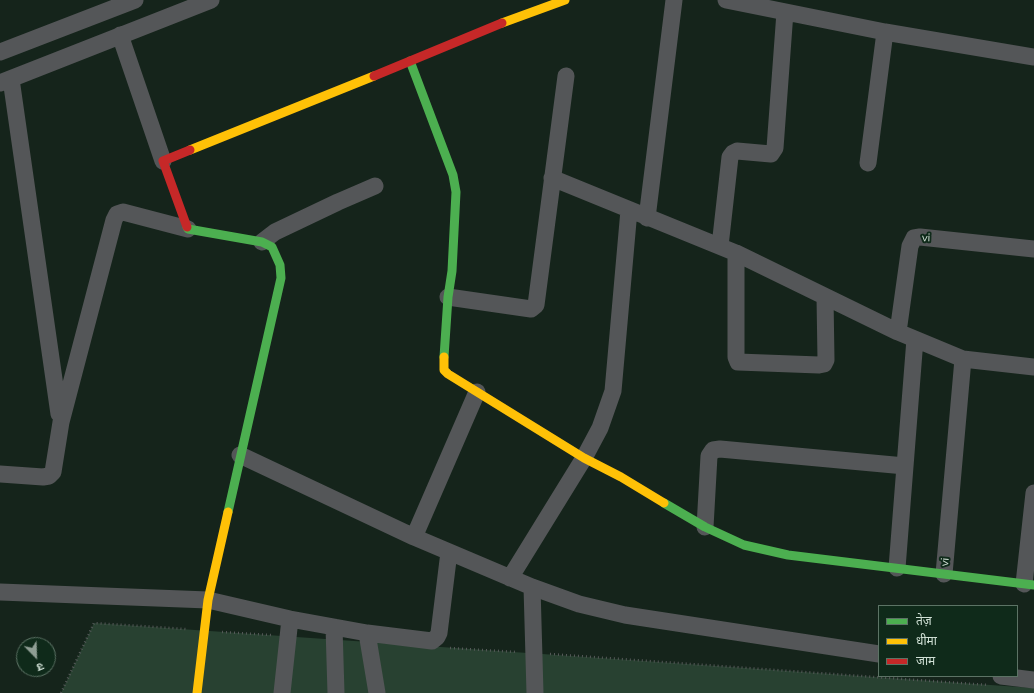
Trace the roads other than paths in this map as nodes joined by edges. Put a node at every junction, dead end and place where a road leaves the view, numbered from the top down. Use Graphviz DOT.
graph roads {
  1 [pos="135,0"];
  2 [pos="210,0"];
  3 [pos="565,0"];
  4 [pos="674,0"];
  5 [pos="726,0"];
  6 [pos="525,6"];
  7 [pos="785,12"];
  8 [pos="886,32"];
  9 [pos="120,35"];
  10 [pos="0,52"];
  11 [pos="1034,57"];
  12 [pos="410,61"];
  13 [pos="566,76"];
  14 [pos="6,81"];
  15 [pos="163,161"];
  16 [pos="868,163"];
  17 [pos="552,178"];
  18 [pos="375,186"];
  19 [pos="629,210"];
  20 [pos="647,218"];
  21 [pos="188,229"];
  22 [pos="262,242"];
  23 [pos="720,246"];
  24 [pos="1034,249"];
  25 [pos="736,253"];
  26 [pos="448,297"];
  27 [pos="825,297"];
  28 [pos="898,332"];
  29 [pos="915,339"];
  30 [pos="963,359"];
  31 [pos="1034,366"];
  32 [pos="477,392"];
  33 [pos="61,422"];
  34 [pos="240,455"];
  35 [pos="584,458"];
  36 [pos="905,466"];
  37 [pos="0,474"];
  38 [pos="1034,493"];
  39 [pos="705,527"];
  40 [pos="414,538"];
  41 [pos="449,552"];
  42 [pos="897,568"];
  43 [pos="944,574"];
  44 [pos="510,578"];
  45 [pos="1029,584"];
  46 [pos="532,587"];
  47 [pos="0,592"];
  48 [pos="208,600"];
  49 [pos="290,619"];
  50 [pos="334,627"];
  51 [pos="367,633"];
  52 [pos="878,654"];
  53 [pos="1009,677"];
  54 [pos="1034,680"];
  55 [pos="197,693"];
  56 [pos="282,693"];
  57 [pos="336,693"];
  58 [pos="377,693"];
  59 [pos="535,693"];
  1 -- 10 [label="street"];
  2 -- 9 [label="street"];
  3 -- 6 [label="street"];
  4 -- 20 [label="street"];
  5 -- 7 [label="street"];
  6 -- 12 [label="street"];
  7 -- 8 [label="street"];
  7 -- 23 [label="street"];
  8 -- 11 [label="street"];
  8 -- 16 [label="street"];
  9 -- 14 [label="street"];
  9 -- 15 [label="street"];
  12 -- 15 [label="street"];
  12 -- 26 [label="street"];
  13 -- 17 [label="street"];
  14 -- 33 [label="street"];
  15 -- 21 [label="street"];
  17 -- 19 [label="street"];
  17 -- 26 [label="street"];
  18 -- 22 [label="street"];
  19 -- 20 [label="street"];
  19 -- 35 [label="street"];
  20 -- 23 [label="street"];
  21 -- 22 [label="street"];
  21 -- 33 [label="street"];
  22 -- 34 [label="street"];
  23 -- 25 [label="street"];
  24 -- 28 [label="street, vi"];
  25 -- 27 [label="street"];
  25 -- 27 [label="street"];
  26 -- 32 [label="street"];
  27 -- 28 [label="street"];
  28 -- 29 [label="street"];
  29 -- 30 [label="street"];
  29 -- 36 [label="street"];
  30 -- 31 [label="street"];
  30 -- 43 [label="street, vi"];
  32 -- 35 [label="street"];
  32 -- 40 [label="street"];
  33 -- 37 [label="street"];
  34 -- 40 [label="street"];
  34 -- 48 [label="street"];
  35 -- 39 [label="street"];
  35 -- 44 [label="street"];
  36 -- 39 [label="street"];
  36 -- 42 [label="street"];
  38 -- 45 [label="street"];
  39 -- 42 [label="street"];
  40 -- 41 [label="street"];
  41 -- 44 [label="street"];
  41 -- 51 [label="street"];
  42 -- 43 [label="street"];
  43 -- 45 [label="street"];
  44 -- 46 [label="street"];
  46 -- 52 [label="street"];
  46 -- 59 [label="street"];
  47 -- 48 [label="street"];
  48 -- 49 [label="street"];
  48 -- 55 [label="street"];
  49 -- 50 [label="street"];
  49 -- 56 [label="street"];
  50 -- 51 [label="street"];
  50 -- 57 [label="street"];
  51 -- 58 [label="street"];
  53 -- 54 [label="street"];
}
